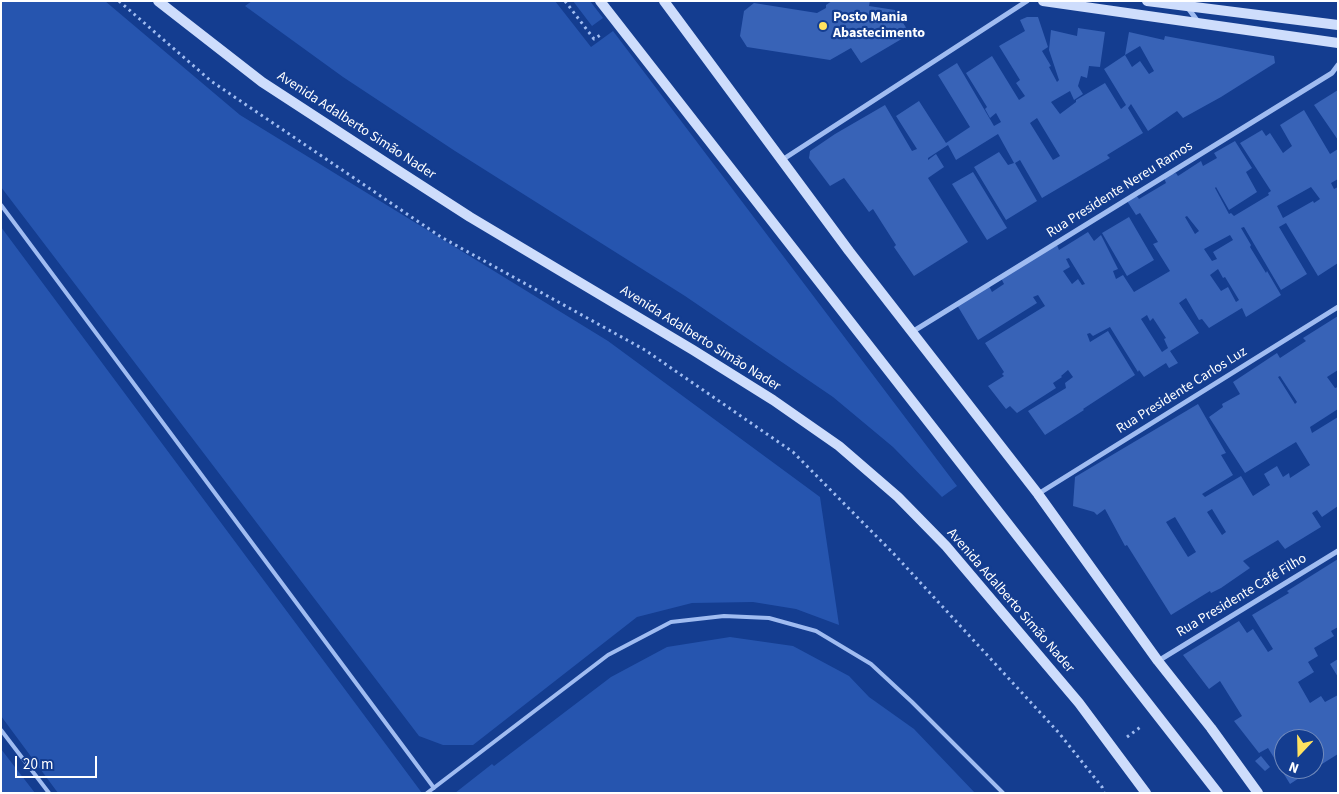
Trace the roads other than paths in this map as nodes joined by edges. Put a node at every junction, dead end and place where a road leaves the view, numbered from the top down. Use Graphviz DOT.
graph roads {
  1 [pos="158,1"];
  2 [pos="600,1"];
  3 [pos="664,1"];
  4 [pos="1027,1"];
  5 [pos="1043,1"];
  6 [pos="1147,1"];
  7 [pos="1186,4"];
  8 [pos="1200,23"];
  9 [pos="1338,25"];
  10 [pos="1338,43"];
  11 [pos="1338,65"];
  12 [pos="782,160"];
  13 [pos="1,205"];
  14 [pos="1338,307"];
  15 [pos="912,332"];
  16 [pos="1038,494"];
  17 [pos="1338,551"];
  18 [pos="1158,661"];
  19 [pos="1,730"];
  20 [pos="434,788"];
  21 [pos="49,793"];
  22 [pos="427,793"];
  23 [pos="1003,793"];
  24 [pos="1146,793"];
  25 [pos="1218,793"];
  26 [pos="1258,793"];
  1 -- 24 [label="main road, Avenida Adalberto Simão Nader"];
  2 -- 25 [label="main road"];
  3 -- 12 [label="main road"];
  4 -- 12 [label="street"];
  5 -- 8 [label="main road"];
  6 -- 7 [label="main road"];
  7 -- 8 [label="street"];
  7 -- 9 [label="main road"];
  8 -- 10 [label="main road"];
  11 -- 15 [label="street, Rua Presidente Nereu Ramos"];
  12 -- 15 [label="main road"];
  13 -- 20 [label="lane"];
  14 -- 16 [label="street, Rua Presidente Carlos Luz"];
  15 -- 16 [label="main road"];
  16 -- 18 [label="main road"];
  17 -- 18 [label="street, Rua Presidente Café Filho"];
  18 -- 26 [label="main road"];
  19 -- 21 [label="lane"];
  20 -- 22 [label="lane"];
  20 -- 23 [label="lane"];
}
